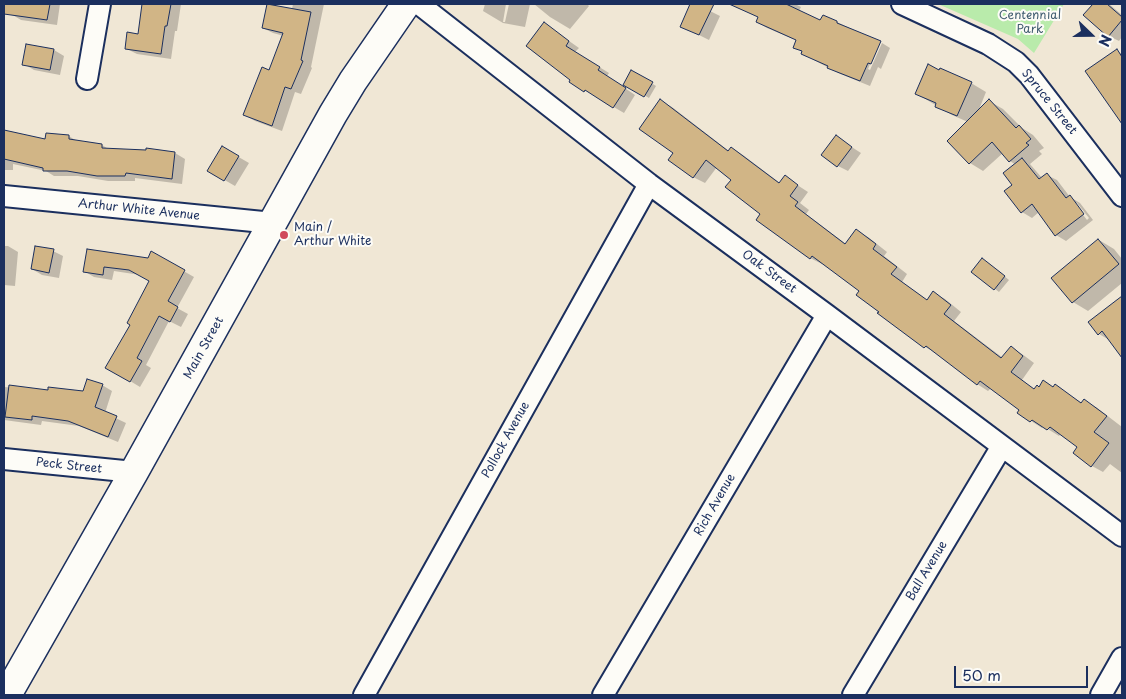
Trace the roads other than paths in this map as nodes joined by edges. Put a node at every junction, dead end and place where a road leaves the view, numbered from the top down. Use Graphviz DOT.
graph roads {
  1 [pos="100,4"];
  2 [pos="406,4"];
  3 [pos="419,4"];
  4 [pos="902,4"];
  5 [pos="87,79"];
  6 [pos="649,184"];
  7 [pos="4,196"];
  8 [pos="1122,196"];
  9 [pos="273,223"];
  10 [pos="827,315"];
  11 [pos="1002,446"];
  12 [pos="4,459"];
  13 [pos="134,472"];
  14 [pos="1122,536"];
  15 [pos="1122,658"];
  16 [pos="7,695"];
  17 [pos="364,695"];
  18 [pos="603,695"];
  19 [pos="853,695"];
  20 [pos="1101,695"];
  1 -- 5 [label="street"];
  2 -- 9 [label="main road, Main Street"];
  3 -- 6 [label="street, Oak Street"];
  4 -- 8 [label="street, Spruce Street"];
  6 -- 10 [label="street, Oak Street"];
  6 -- 17 [label="street, Pollock Avenue"];
  7 -- 9 [label="street, Arthur White Avenue"];
  9 -- 13 [label="main road, Main Street"];
  10 -- 11 [label="street, Oak Street"];
  10 -- 18 [label="street, Rich Avenue"];
  11 -- 14 [label="street, Oak Street"];
  11 -- 19 [label="street, Ball Avenue"];
  12 -- 13 [label="street, Peck Street"];
  13 -- 16 [label="main road, Main Street"];
  15 -- 20 [label="street"];
}
